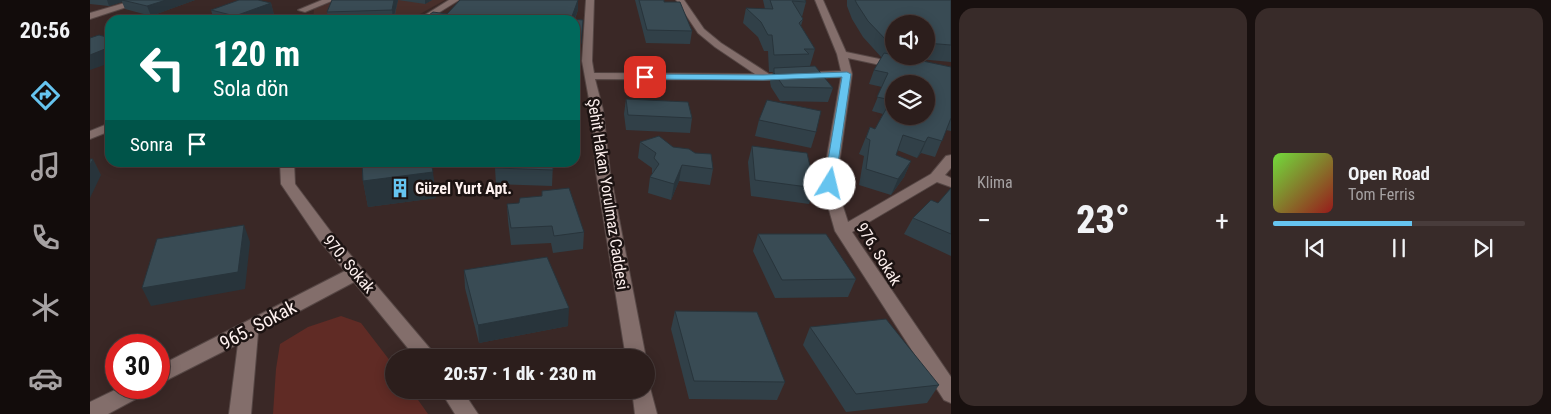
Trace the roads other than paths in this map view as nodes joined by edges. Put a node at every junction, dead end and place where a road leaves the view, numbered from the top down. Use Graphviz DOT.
graph roads {
  1 [pos="144,0"];
  2 [pos="303,0"];
  3 [pos="330,0"];
  4 [pos="455,0"];
  5 [pos="590,0"];
  6 [pos="680,0"];
  7 [pos="819,0"];
  8 [pos="302,10"];
  9 [pos="300,15"];
  10 [pos="430,15"];
  11 [pos="90,16"];
  12 [pos="842,54"];
  13 [pos="581,61"];
  14 [pos="906,68"];
  15 [pos="847,74"];
  16 [pos="589,76"];
  17 [pos="767,77"];
  18 [pos="105,129"];
  19 [pos="90,135"];
  20 [pos="951,159"];
  21 [pos="287,167"];
  22 [pos="936,177"];
  23 [pos="951,183"];
  24 [pos="843,231"];
  25 [pos="356,273"];
  26 [pos="249,329"];
  27 [pos="420,349"];
  28 [pos="634,349"];
  29 [pos="170,370"];
  30 [pos="951,394"];
  31 [pos="116,399"];
  32 [pos="456,399"];
  33 [pos="644,399"];
  34 [pos="90,412"];
  35 [pos="240,414"];
  36 [pos="466,414"];
  37 [pos="646,414"];
  1 -- 11 [label="street"];
  2 -- 8 [label="street"];
  3 -- 8 [label="street"];
  4 -- 10 [label="street"];
  5 -- 13 [label="street, Şehit Hakan Yorulmaz Caddesi"];
  6 -- 17 [label="street"];
  7 -- 12 [label="street, 976. Sokak"];
  8 -- 9 [label="street"];
  12 -- 14 [label="street"];
  12 -- 15 [label="street, 976. Sokak"];
  13 -- 16 [label="street, Şehit Hakan Yorulmaz Caddesi"];
  15 -- 17 [label="street"];
  15 -- 24 [label="street, 976. Sokak"];
  16 -- 17 [label="street"];
  16 -- 28 [label="street, Şehit Hakan Yorulmaz Caddesi"];
  18 -- 19 [label="street"];
  20 -- 22 [label="street"];
  21 -- 25 [label="street, 970. Sokak"];
  22 -- 23 [label="street"];
  22 -- 24 [label="street"];
  24 -- 30 [label="street, 976. Sokak"];
  25 -- 26 [label="street, 965. Sokak"];
  25 -- 27 [label="street, 970. Sokak"];
  26 -- 29 [label="street, 965. Sokak"];
  26 -- 35 [label="street"];
  31 -- 34 [label="street"];
  32 -- 36 [label="street"];
  33 -- 37 [label="street"];
}
